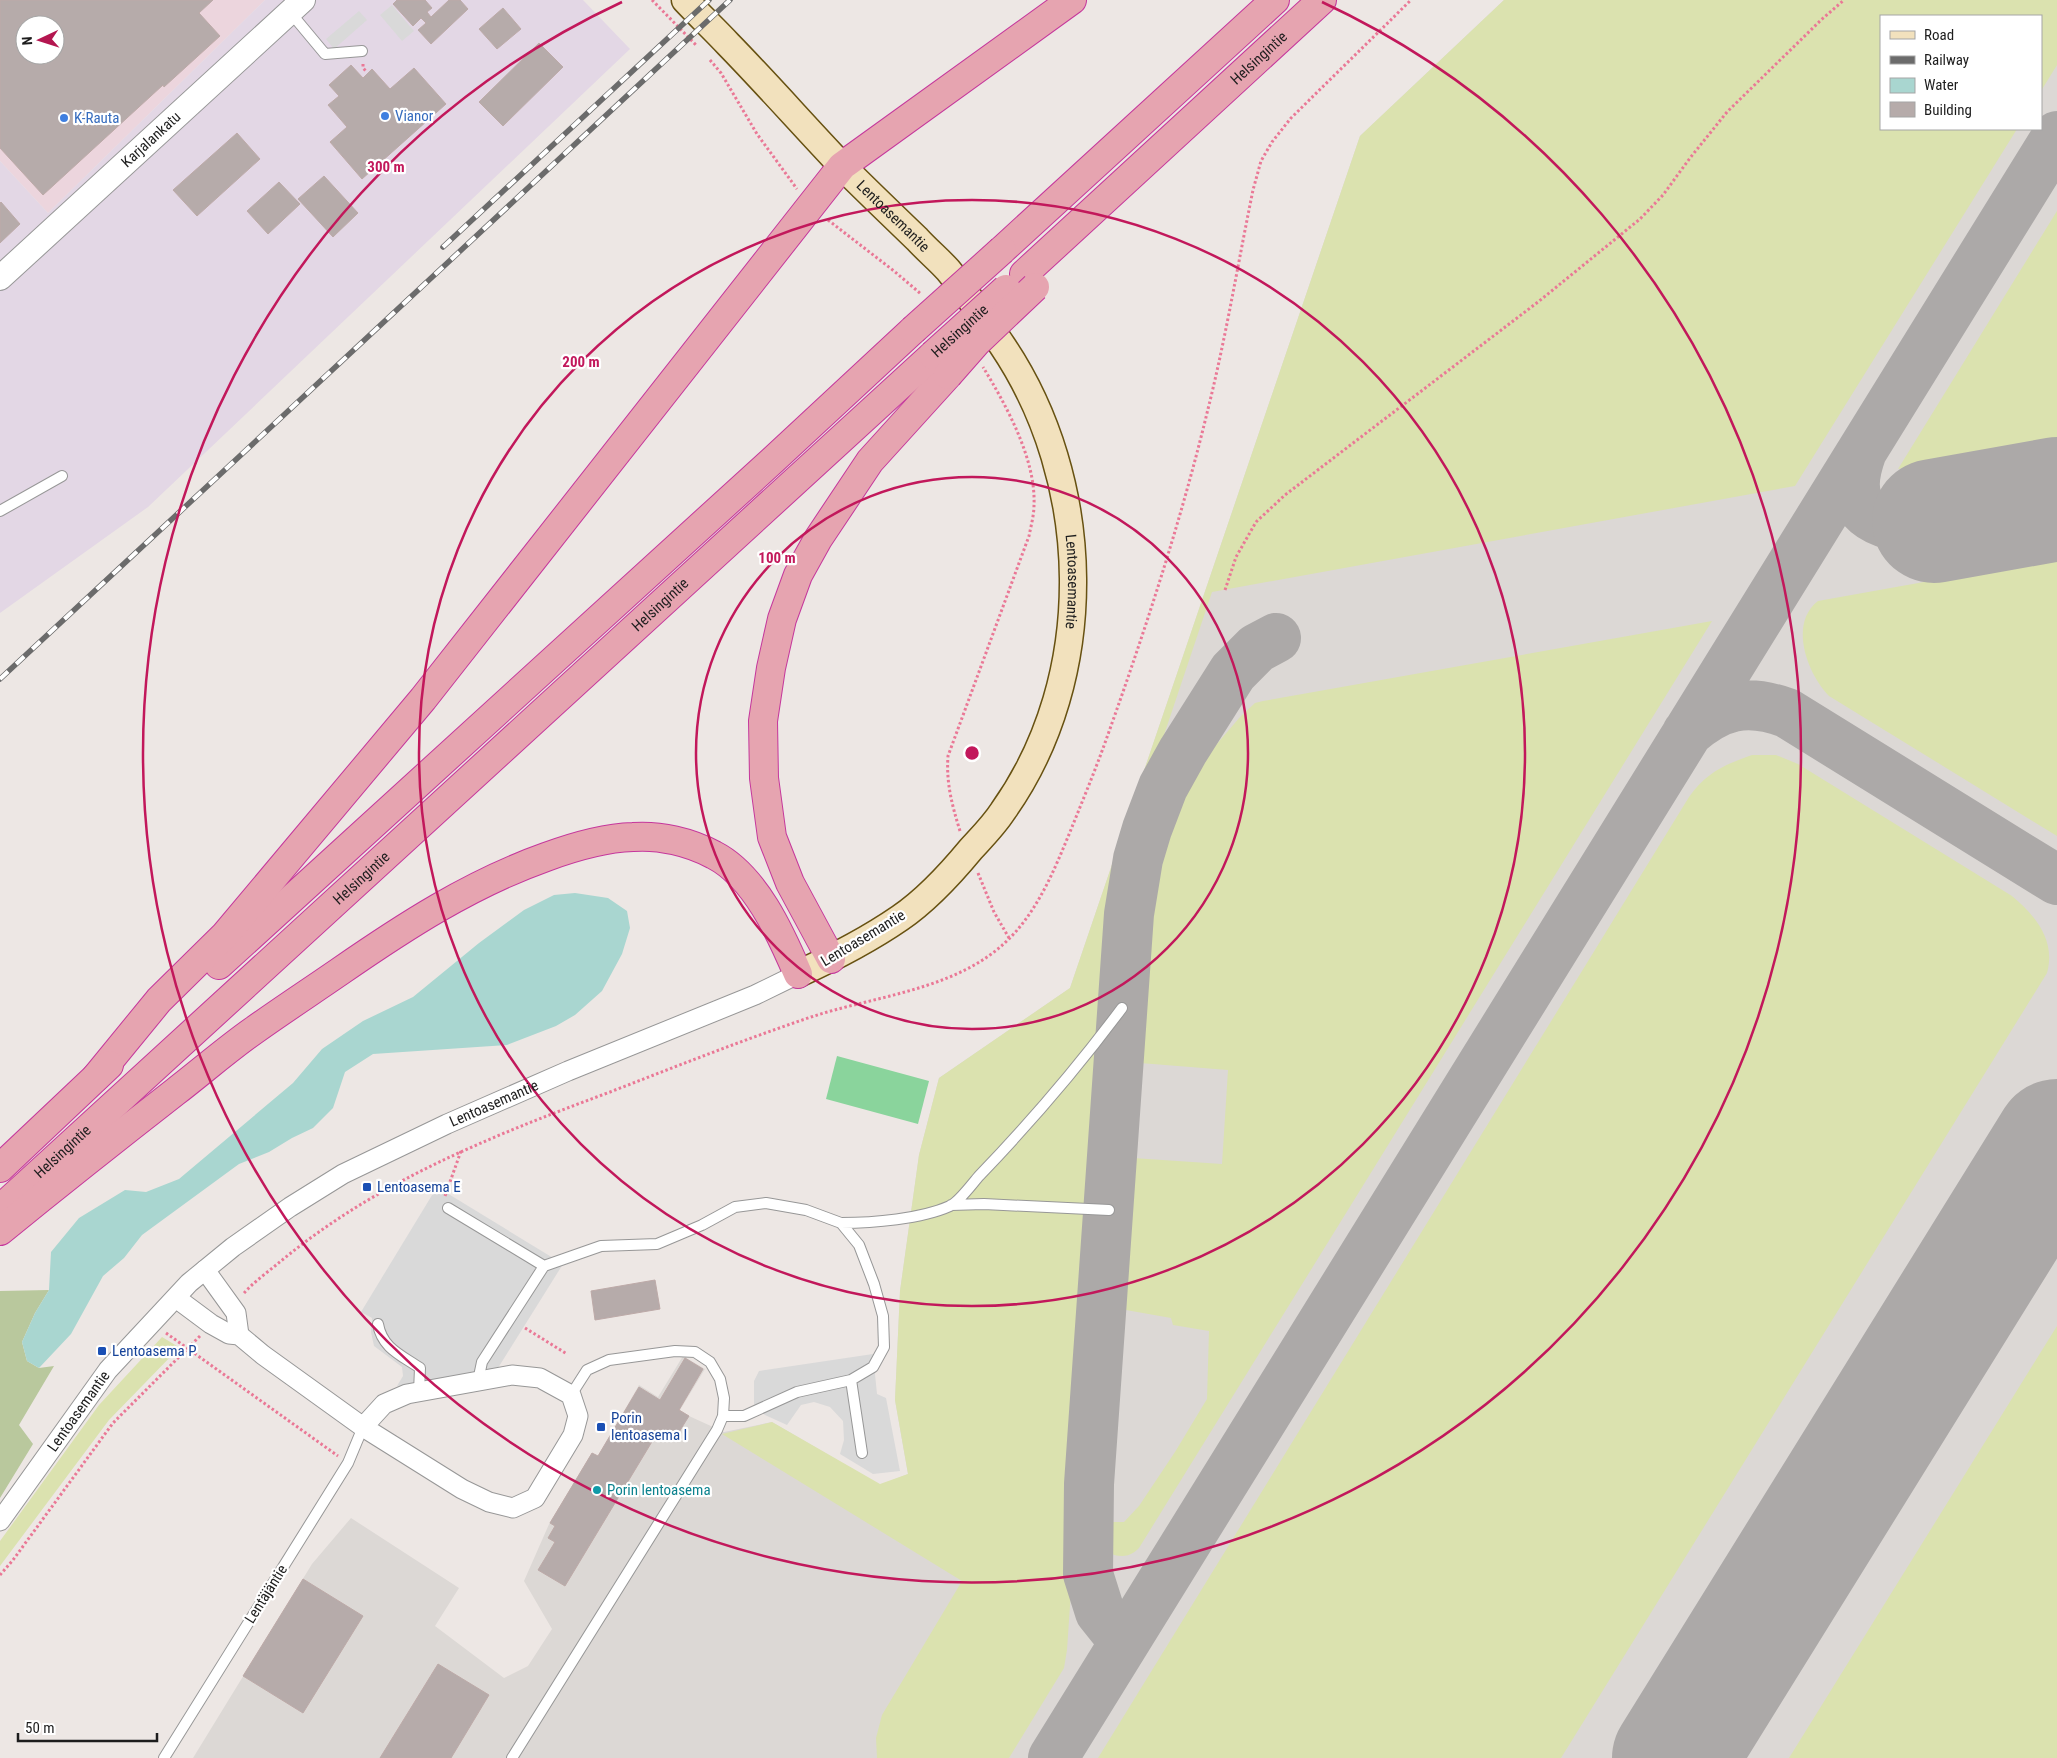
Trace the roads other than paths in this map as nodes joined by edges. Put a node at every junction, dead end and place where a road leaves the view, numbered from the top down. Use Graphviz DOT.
graph roads {
  1 [pos="685,0"];
  2 [pos="1072,0"];
  3 [pos="1275,0"];
  4 [pos="1322,0"];
  5 [pos="296,6"];
  6 [pos="362,51"];
  7 [pos="842,166"];
  8 [pos="0,278"];
  9 [pos="940,365"];
  10 [pos="62,476"];
  11 [pos="0,511"];
  12 [pos="831,959"];
  13 [pos="798,974"];
  14 [pos="1122,1008"];
  15 [pos="96,1077"];
  16 [pos="0,1168"];
  17 [pos="951,1205"];
  18 [pos="448,1208"];
  19 [pos="0,1210"];
  20 [pos="1109,1210"];
  21 [pos="841,1223"];
  22 [pos="0,1231"];
  23 [pos="544,1266"];
  24 [pos="205,1270"];
  25 [pos="176,1298"];
  26 [pos="378,1324"];
  27 [pos="239,1335"];
  28 [pos="851,1380"];
  29 [pos="478,1381"];
  30 [pos="419,1392"];
  31 [pos="571,1396"];
  32 [pos="723,1416"];
  33 [pos="363,1427"];
  34 [pos="862,1453"];
  35 [pos="0,1521"];
  36 [pos="164,1758"];
  37 [pos="512,1758"];
  1 -- 7 [label="main road, Lentoasemantie"];
  2 -- 7 [label="highway"];
  3 -- 15 [label="highway, Helsingintie, bridge"];
  4 -- 9 [label="highway, Helsingintie, bridge"];
  5 -- 6 [label="lane"];
  5 -- 8 [label="street, Karjalankatu"];
  7 -- 12 [label="main road, Lentoasemantie"];
  7 -- 15 [label="highway"];
  9 -- 12 [label="highway"];
  9 -- 19 [label="highway, Helsingintie"];
  10 -- 11 [label="lane"];
  12 -- 13 [label="main road, Lentoasemantie"];
  13 -- 22 [label="highway"];
  13 -- 24 [label="street, Lentoasemantie"];
  14 -- 17 [label="lane"];
  15 -- 16 [label="highway, Helsingintie"];
  17 -- 20 [label="lane"];
  17 -- 21 [label="lane"];
  18 -- 23 [label="lane"];
  21 -- 23 [label="lane"];
  21 -- 28 [label="lane"];
  23 -- 29 [label="lane"];
  24 -- 25 [label="street, Lentoasemantie"];
  24 -- 27 [label="street"];
  25 -- 27 [label="street"];
  25 -- 35 [label="street, Lentoasemantie"];
  26 -- 30 [label="lane"];
  27 -- 33 [label="street"];
  28 -- 32 [label="lane"];
  28 -- 34 [label="lane"];
  29 -- 30 [label="street"];
  29 -- 31 [label="street"];
  30 -- 33 [label="street"];
  31 -- 32 [label="lane"];
  31 -- 33 [label="street"];
  32 -- 37 [label="lane"];
  33 -- 36 [label="lane, Lentäjäntie"];
}
